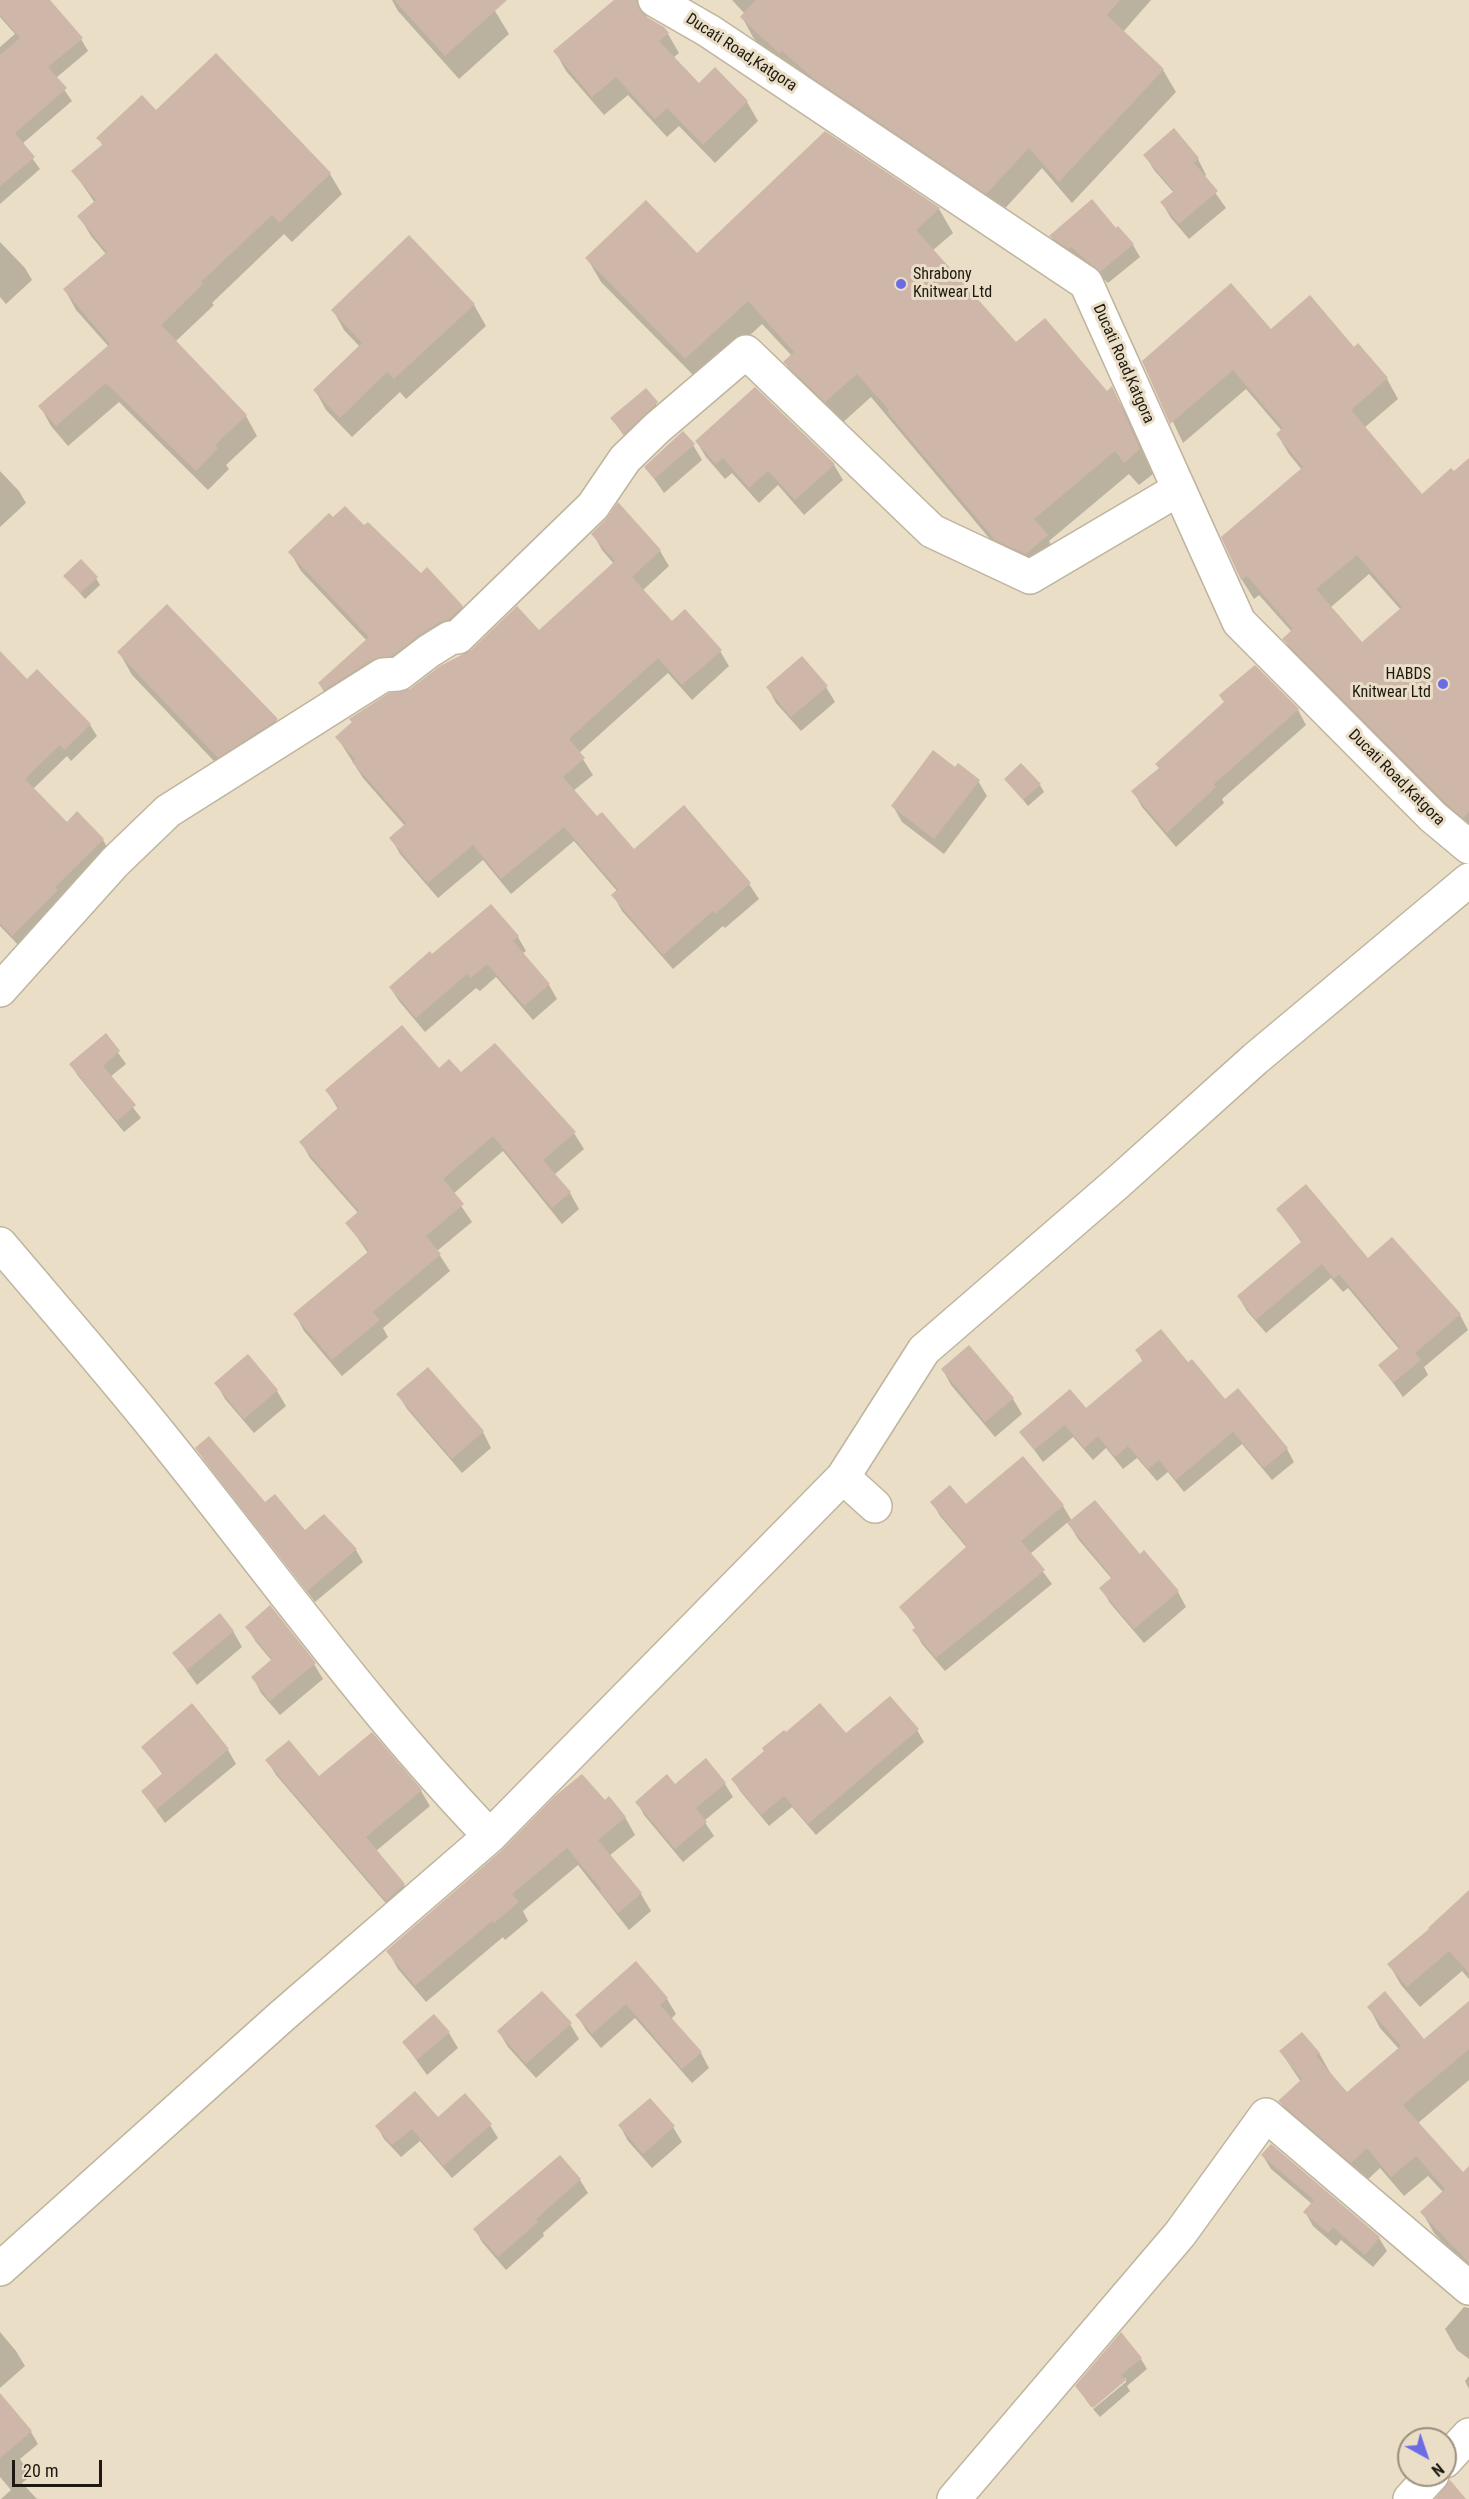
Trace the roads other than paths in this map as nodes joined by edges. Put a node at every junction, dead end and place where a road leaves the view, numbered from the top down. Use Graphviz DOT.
graph roads {
  1 [pos="655,0"];
  2 [pos="1179,489"];
  3 [pos="1469,847"];
  4 [pos="1469,880"];
  5 [pos="0,990"];
  6 [pos="0,1244"];
  7 [pos="843,1478"];
  8 [pos="875,1506"];
  9 [pos="490,1836"];
  10 [pos="0,2269"];
  11 [pos="1469,2288"];
  12 [pos="1469,2435"];
  13 [pos="1457,2448"];
  14 [pos="1421,2487"];
  15 [pos="954,2499"];
  16 [pos="1410,2499"];
  1 -- 2 [label="street, Ducati Road,Katgora"];
  2 -- 3 [label="street, Ducati Road,Katgora"];
  2 -- 5 [label="street"];
  4 -- 7 [label="street"];
  6 -- 9 [label="street"];
  7 -- 8 [label="street"];
  7 -- 9 [label="street"];
  9 -- 10 [label="street"];
  11 -- 15 [label="street"];
  12 -- 13 [label="street"];
  14 -- 16 [label="street"];
}
